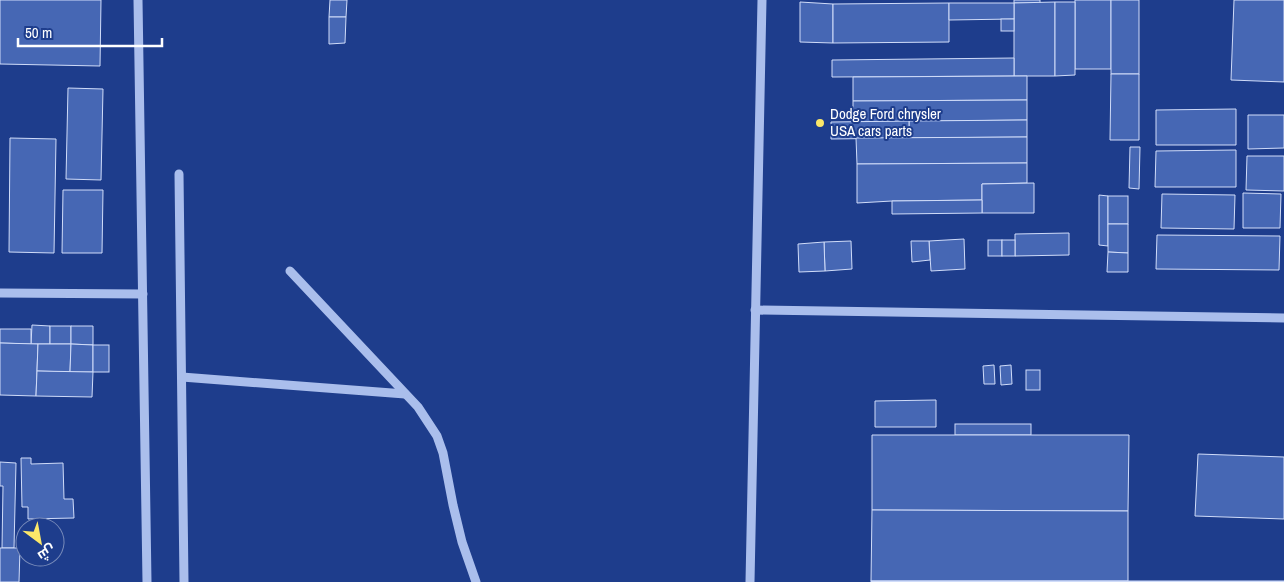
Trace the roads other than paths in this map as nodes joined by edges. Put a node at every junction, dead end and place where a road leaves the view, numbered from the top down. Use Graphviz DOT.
graph roads {
  1 [pos="138,0"];
  2 [pos="762,0"];
  3 [pos="179,174"];
  4 [pos="290,271"];
  5 [pos="0,293"];
  6 [pos="143,294"];
  7 [pos="755,310"];
  8 [pos="1284,318"];
  9 [pos="182,377"];
  10 [pos="405,394"];
  11 [pos="147,582"];
  12 [pos="184,582"];
  13 [pos="476,582"];
  14 [pos="750,582"];
  1 -- 6 [label="street"];
  2 -- 7 [label="street"];
  3 -- 9 [label="street"];
  4 -- 10 [label="street"];
  5 -- 6 [label="street"];
  6 -- 11 [label="street"];
  7 -- 8 [label="street"];
  7 -- 14 [label="street"];
  9 -- 10 [label="street"];
  9 -- 12 [label="street"];
  10 -- 13 [label="street"];
}
